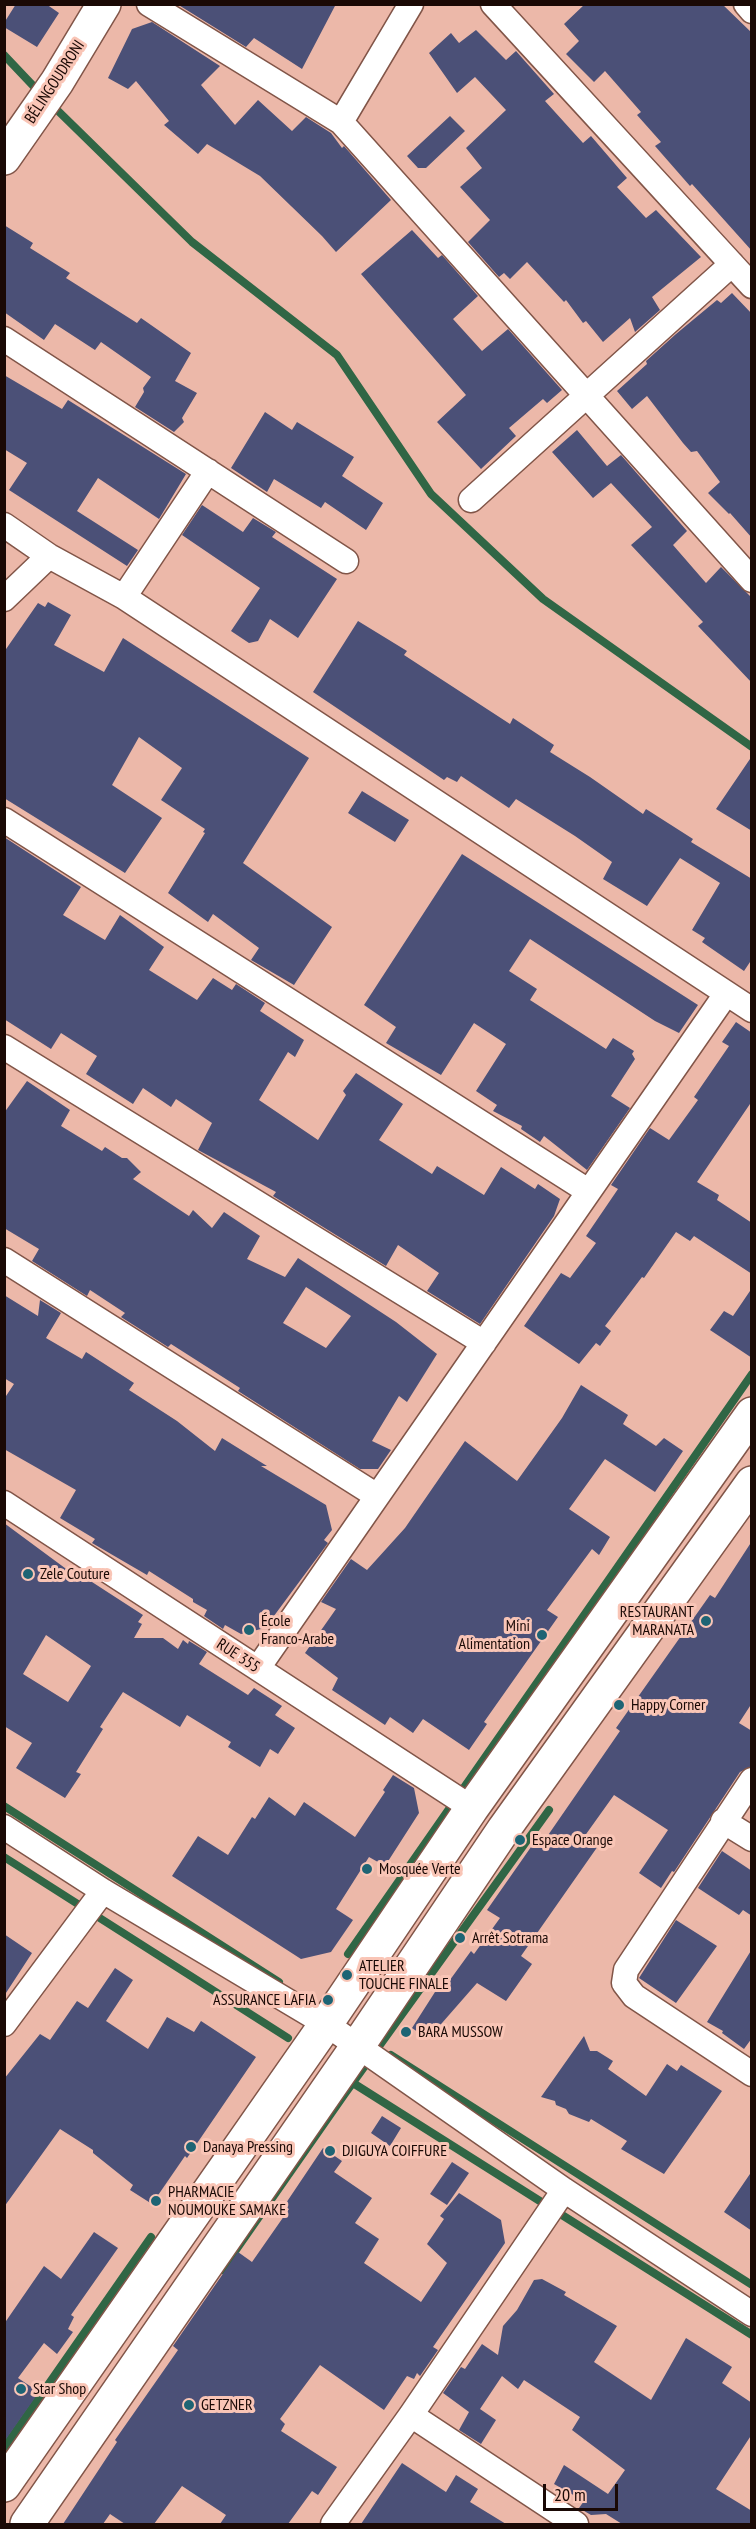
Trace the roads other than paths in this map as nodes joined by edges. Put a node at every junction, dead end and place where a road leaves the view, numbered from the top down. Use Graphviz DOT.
graph roads {
  1 [pos="104,4"];
  2 [pos="149,4"];
  3 [pos="411,4"];
  4 [pos="493,4"];
  5 [pos="746,4"];
  6 [pos="752,11"];
  7 [pos="341,122"];
  8 [pos="4,158"];
  9 [pos="732,264"];
  10 [pos="752,286"];
  11 [pos="4,339"];
  12 [pos="586,396"];
  13 [pos="208,471"];
  14 [pos="471,500"];
  15 [pos="4,525"];
  16 [pos="49,556"];
  17 [pos="346,561"];
  18 [pos="752,580"];
  19 [pos="124,597"];
  20 [pos="4,599"];
  21 [pos="4,820"];
  22 [pos="726,994"];
  23 [pos="752,1010"];
  24 [pos="4,1047"];
  25 [pos="588,1191"];
  26 [pos="4,1260"];
  27 [pos="484,1343"];
  28 [pos="752,1414"];
  29 [pos="752,1483"];
  30 [pos="377,1496"];
  31 [pos="4,1503"];
  32 [pos="258,1668"];
  33 [pos="752,1780"];
  34 [pos="472,1808"];
  35 [pos="723,1821"];
  36 [pos="4,1827"];
  37 [pos="752,1839"];
  38 [pos="103,1891"];
  39 [pos="326,2024"];
  40 [pos="4,2025"];
  41 [pos="357,2047"];
  42 [pos="752,2074"];
  43 [pos="564,2190"];
  44 [pos="752,2314"];
  45 [pos="411,2415"];
  46 [pos="4,2485"];
  47 [pos="27,2524"];
  48 [pos="333,2524"];
  49 [pos="576,2524"];
  1 -- 8 [label="main road, BÉLINGOUDRONI"];
  2 -- 7 [label="street"];
  3 -- 7 [label="street"];
  4 -- 9 [label="street"];
  5 -- 6 [label="street"];
  7 -- 12 [label="street"];
  9 -- 10 [label="street"];
  9 -- 12 [label="street"];
  11 -- 13 [label="street"];
  12 -- 14 [label="street"];
  12 -- 18 [label="street"];
  13 -- 17 [label="street"];
  13 -- 19 [label="street"];
  15 -- 16 [label="street"];
  16 -- 19 [label="street"];
  16 -- 20 [label="street"];
  19 -- 22 [label="street"];
  21 -- 25 [label="street"];
  22 -- 23 [label="street"];
  22 -- 25 [label="street"];
  24 -- 27 [label="street"];
  25 -- 27 [label="street"];
  26 -- 30 [label="street"];
  27 -- 30 [label="street"];
  28 -- 34 [label="main road"];
  29 -- 41 [label="main road"];
  30 -- 32 [label="street"];
  31 -- 32 [label="street, RUE 355"];
  32 -- 34 [label="street, RUE 355"];
  33 -- 35 [label="street"];
  34 -- 39 [label="main road"];
  35 -- 37 [label="street"];
  35 -- 42 [label="street"];
  36 -- 38 [label="street"];
  38 -- 39 [label="street"];
  38 -- 40 [label="street"];
  39 -- 41 [label="street"];
  39 -- 46 [label="main road"];
  41 -- 43 [label="street"];
  41 -- 47 [label="main road"];
  43 -- 44 [label="street"];
  43 -- 45 [label="street"];
  45 -- 48 [label="street"];
  45 -- 49 [label="street"];
}
